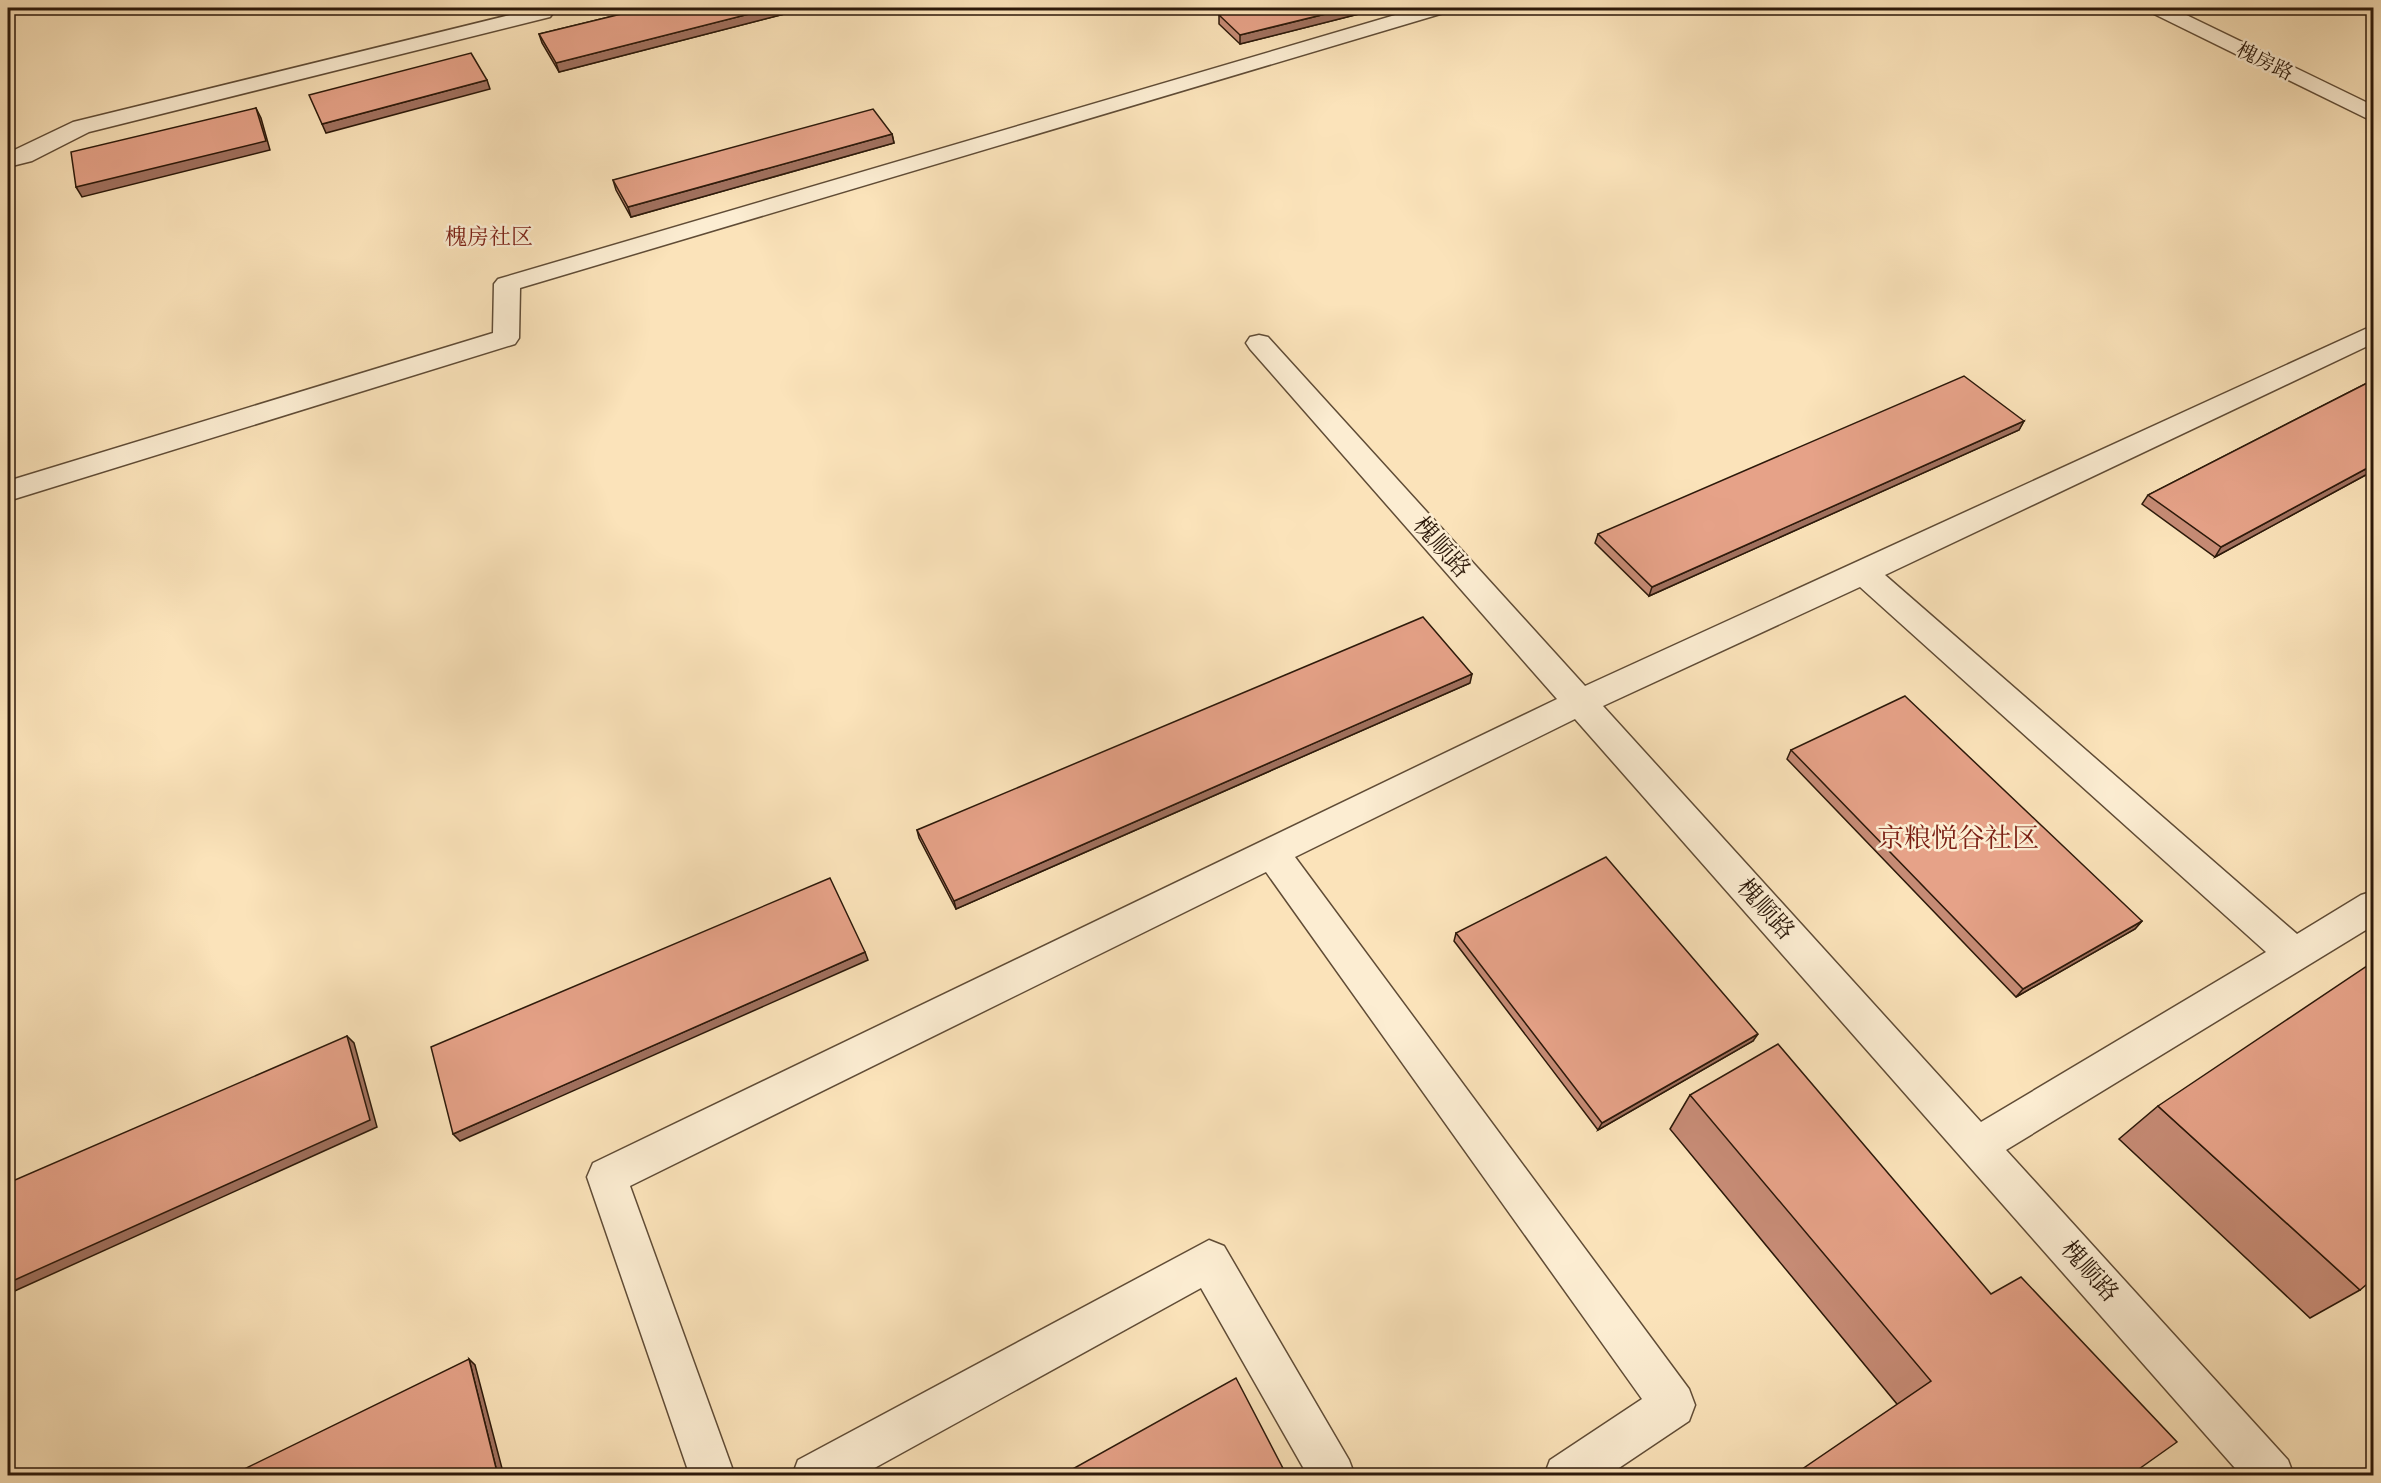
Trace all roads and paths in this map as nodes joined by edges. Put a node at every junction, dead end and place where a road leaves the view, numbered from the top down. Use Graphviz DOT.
graph roads {
  1 [pos="566,8"];
  2 [pos="1440,8"];
  3 [pos="2157,8"];
  4 [pos="541,10"];
  5 [pos="2373,115"];
  6 [pos="8,160"];
  7 [pos="2373,333"];
  8 [pos="1259,343"];
  9 [pos="8,491"];
  10 [pos="1863,573"];
  11 [pos="1580,702"];
  12 [pos="1272,853"];
  13 [pos="2373,906"];
  14 [pos="2294,954"];
  15 [pos="1979,1145"];
  16 [pos="714,1476"];
  17 [pos="814,1476"];
  18 [pos="1333,1476"];
  19 [pos="1566,1476"];
  20 [pos="2272,1476"];
  1 -- 4 [label="street"];
  2 -- 9 [label="street"];
  3 -- 5 [label="street, 槐房路"];
  4 -- 6 [label="street"];
  7 -- 10 [label="street"];
  8 -- 11 [label="street, 槐顺路"];
  10 -- 11 [label="street"];
  10 -- 14 [label="street"];
  11 -- 12 [label="street"];
  11 -- 15 [label="street, 槐顺路"];
  12 -- 16 [label="street"];
  12 -- 19 [label="street"];
  13 -- 14 [label="street"];
  14 -- 15 [label="street"];
  15 -- 20 [label="street, 槐顺路"];
  17 -- 18 [label="street"];
}
